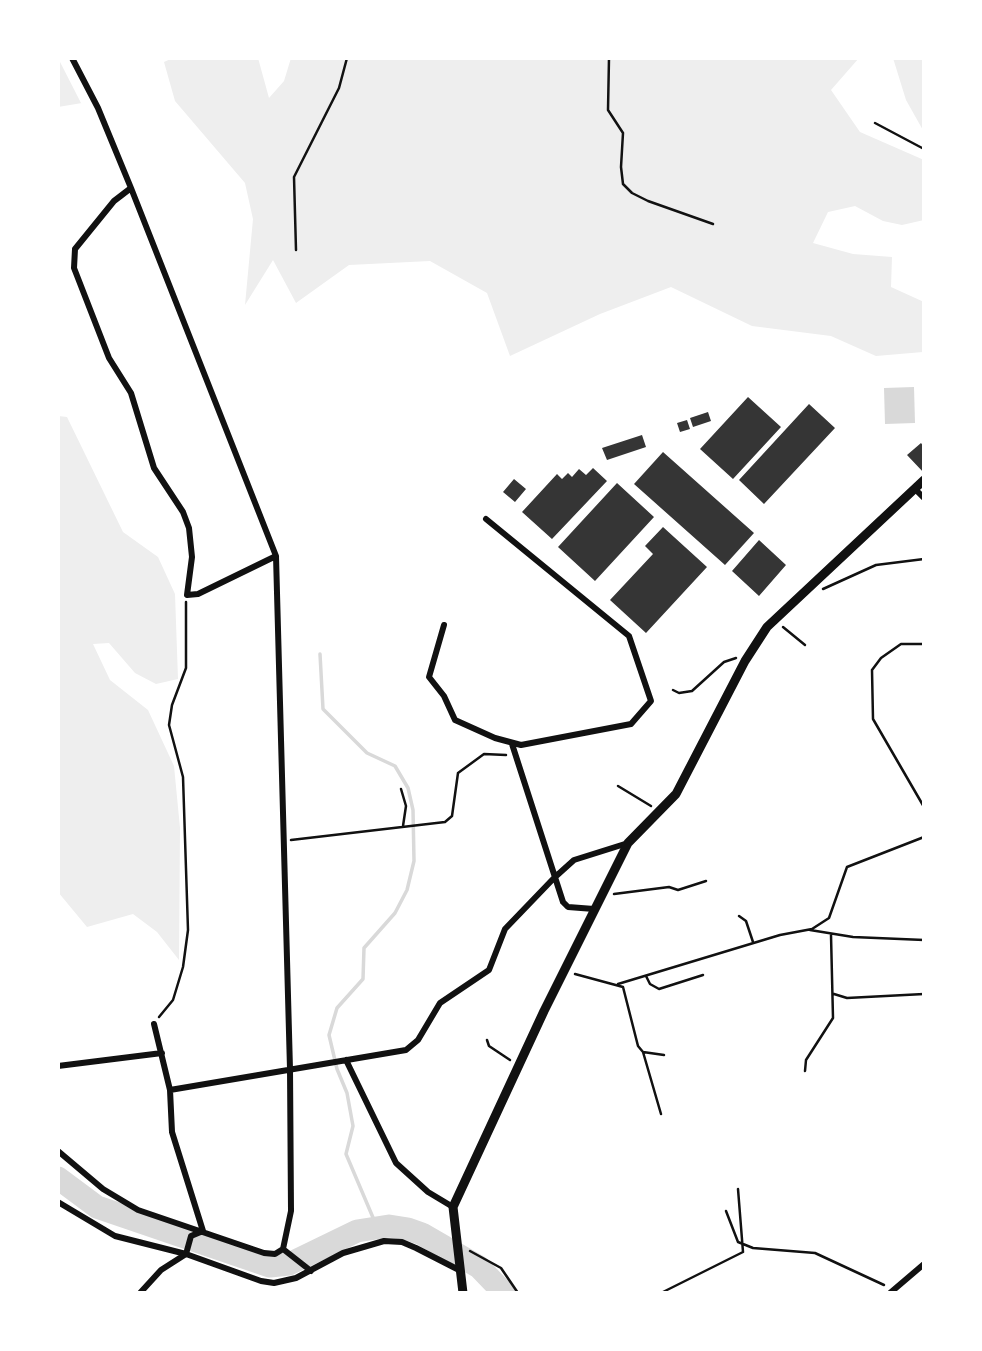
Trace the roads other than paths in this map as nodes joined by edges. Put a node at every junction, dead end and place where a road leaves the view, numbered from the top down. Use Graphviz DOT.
graph roads {
  1 [pos="72,58"];
  2 [pos="131,188"];
  3 [pos="924,480"];
  4 [pos="915,489"];
  5 [pos="924,498"];
  6 [pos="486,519"];
  7 [pos="276,556"];
  8 [pos="444,625"];
  9 [pos="512,744"];
  10 [pos="628,844"];
  11 [pos="554,878"];
  12 [pos="594,909"];
  13 [pos="154,1024"];
  14 [pos="162,1053"];
  15 [pos="346,1060"];
  16 [pos="58,1066"];
  17 [pos="290,1069"];
  18 [pos="170,1090"];
  19 [pos="58,1151"];
  20 [pos="58,1202"];
  21 [pos="453,1207"];
  22 [pos="203,1231"];
  23 [pos="282,1249"];
  24 [pos="186,1254"];
  25 [pos="924,1264"];
  26 [pos="458,1267"];
  27 [pos="311,1270"];
  28 [pos="140,1293"];
  29 [pos="463,1293"];
  30 [pos="890,1293"];
  1 -- 2 [label="street"];
  2 -- 7 [label="street"];
  2 -- 7 [label="street"];
  3 -- 4 [label="main road"];
  4 -- 5 [label="street"];
  4 -- 10 [label="main road"];
  6 -- 9 [label="street"];
  7 -- 17 [label="street"];
  8 -- 9 [label="street"];
  9 -- 11 [label="street"];
  10 -- 11 [label="street"];
  10 -- 12 [label="main road"];
  11 -- 12 [label="street"];
  11 -- 15 [label="street"];
  12 -- 21 [label="main road"];
  13 -- 14 [label="street"];
  14 -- 16 [label="street"];
  14 -- 18 [label="street"];
  15 -- 17 [label="street"];
  15 -- 21 [label="street"];
  17 -- 18 [label="street"];
  17 -- 23 [label="street"];
  18 -- 22 [label="street"];
  19 -- 22 [label="street"];
  20 -- 24 [label="street"];
  21 -- 26 [label="main road"];
  22 -- 23 [label="street"];
  22 -- 24 [label="street"];
  23 -- 27 [label="street"];
  24 -- 27 [label="street"];
  24 -- 28 [label="street"];
  25 -- 30 [label="street"];
  26 -- 27 [label="street"];
  26 -- 29 [label="main road"];
}
